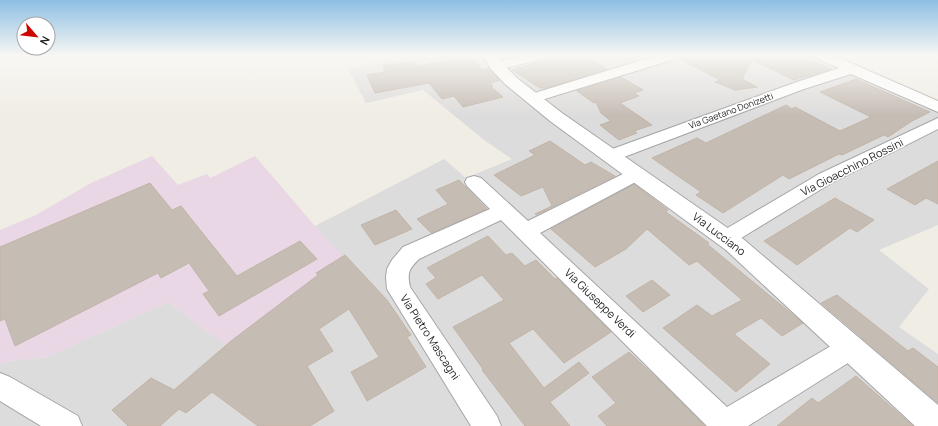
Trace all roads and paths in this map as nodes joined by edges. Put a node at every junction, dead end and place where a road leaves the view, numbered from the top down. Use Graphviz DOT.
graph roads {
  1 [pos="506,76"];
  2 [pos="605,76"];
  3 [pos="831,76"];
  4 [pos="868,76"];
  5 [pos="533,98"];
  6 [pos="938,107"];
  7 [pos="938,123"];
  8 [pos="610,156"];
  9 [pos="636,174"];
  10 [pos="474,182"];
  11 [pos="504,210"];
  12 [pos="526,231"];
  13 [pos="726,238"];
  14 [pos="850,348"];
  15 [pos="0,386"];
  16 [pos="724,425"];
  17 [pos="68,426"];
  18 [pos="487,426"];
  19 [pos="938,426"];
  1 -- 5 [label="street, Via Lucciano"];
  2 -- 5 [label="street"];
  3 -- 8 [label="street, Via Gaetano Donizetti"];
  4 -- 6 [label="street"];
  5 -- 8 [label="street, Via Lucciano"];
  7 -- 13 [label="street, Via Gioacchino Rossini"];
  8 -- 9 [label="street, Via Lucciano"];
  9 -- 12 [label="street"];
  9 -- 13 [label="street, Via Lucciano"];
  10 -- 11 [label="street, Via Giuseppe Verdi"];
  11 -- 12 [label="street, Via Giuseppe Verdi"];
  11 -- 18 [label="street, Via Pietro Mascagni"];
  12 -- 16 [label="street, Via Giuseppe Verdi"];
  13 -- 14 [label="street, Via Lucciano"];
  14 -- 16 [label="street"];
  14 -- 19 [label="street, Via Lucciano"];
  15 -- 17 [label="street"];
}
